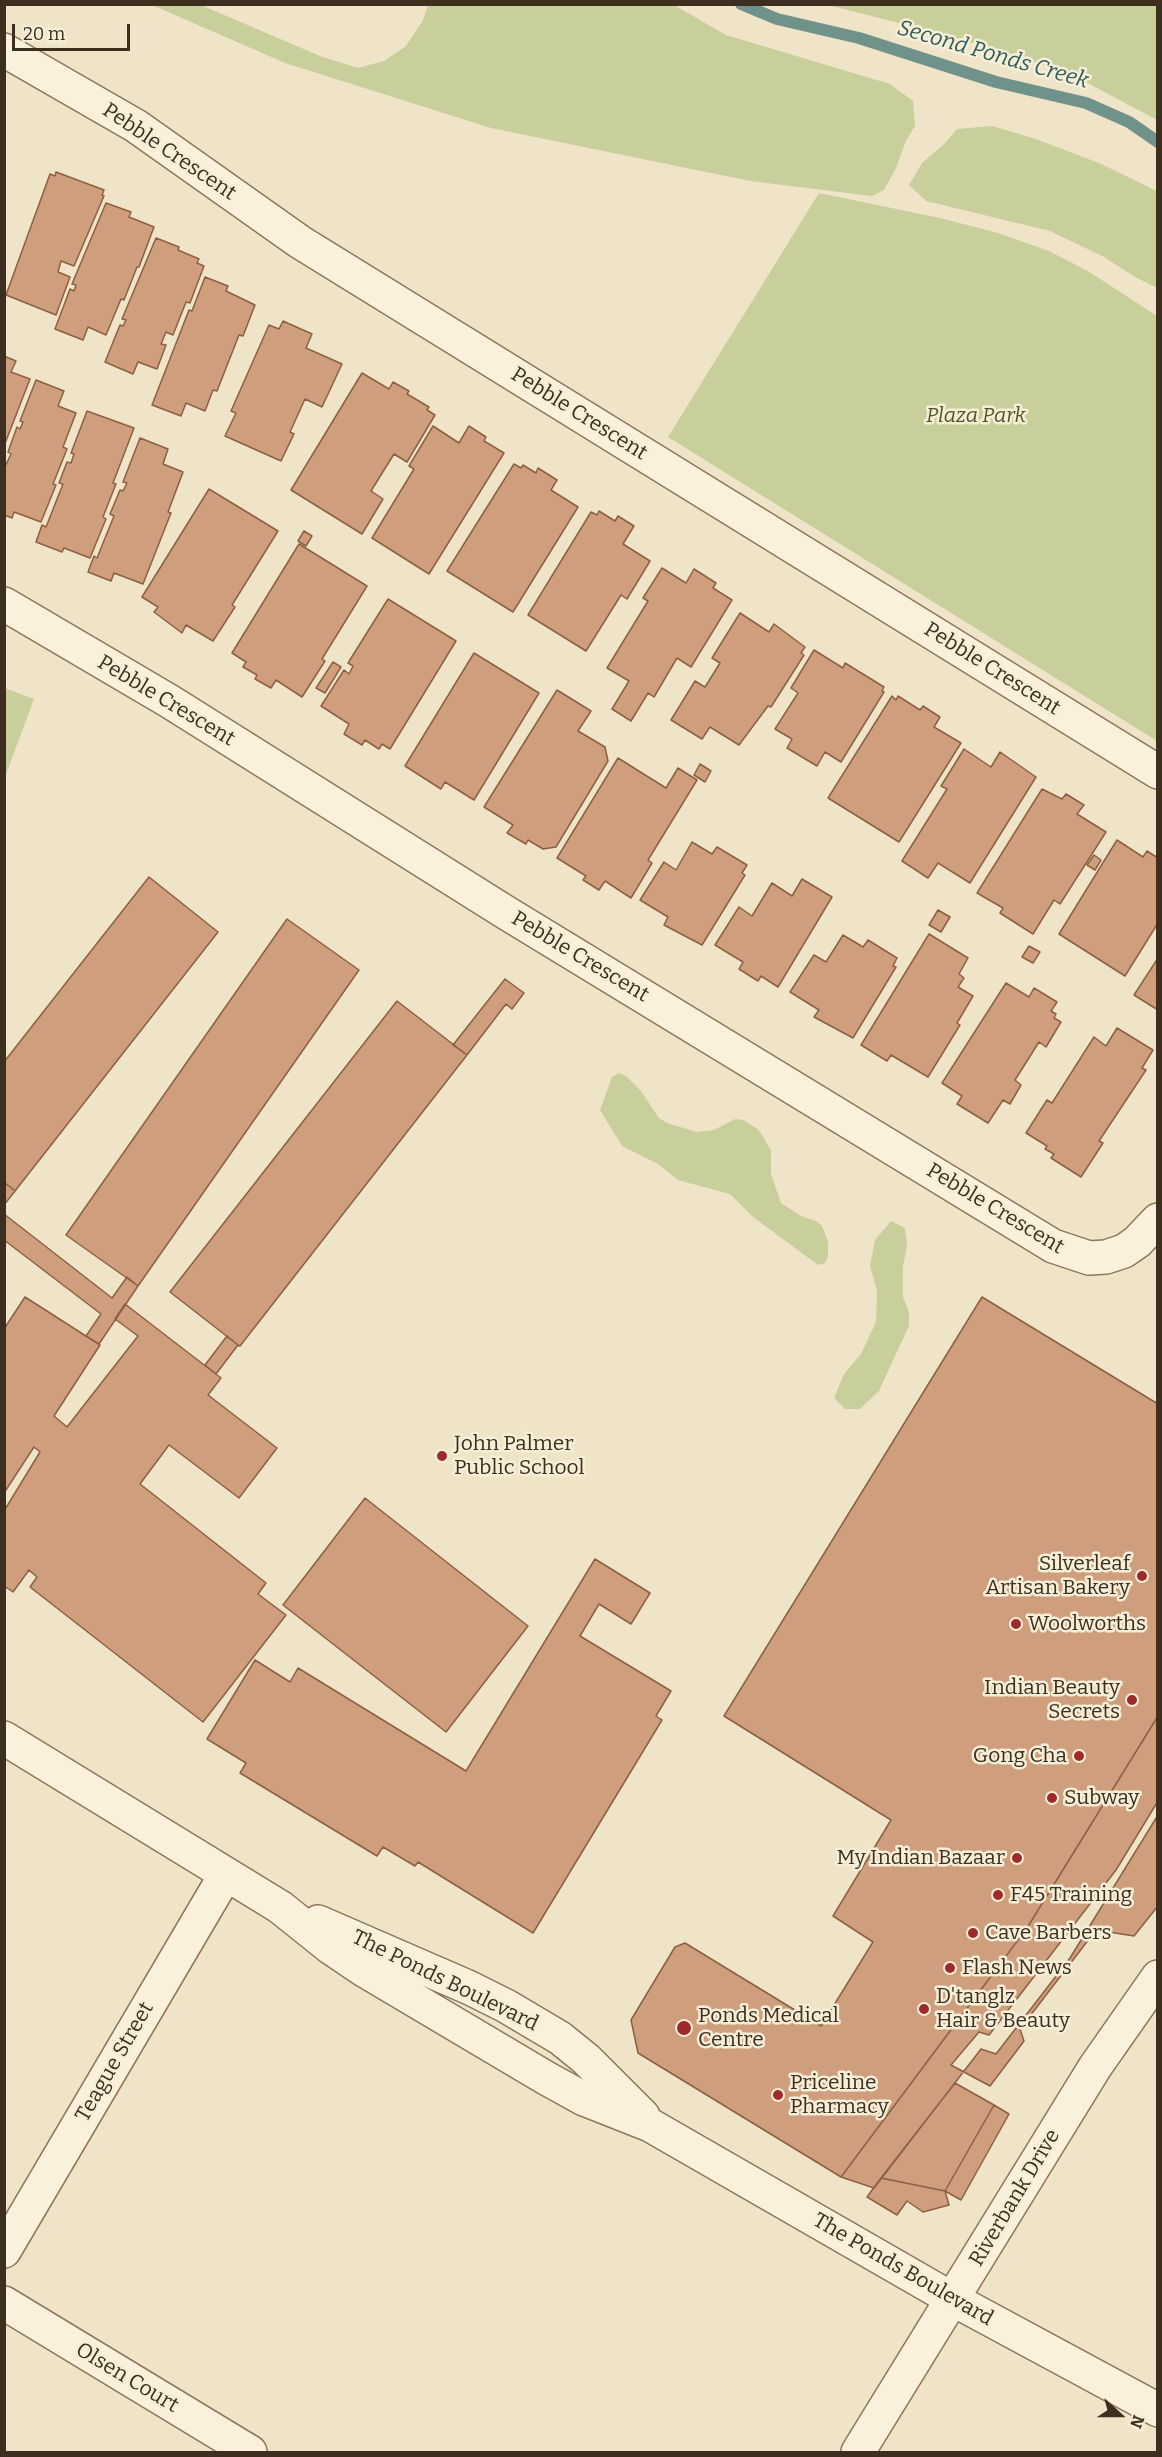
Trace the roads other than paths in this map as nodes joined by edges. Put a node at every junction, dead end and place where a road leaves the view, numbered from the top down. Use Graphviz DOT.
graph roads {
  1 [pos="4,50"];
  2 [pos="4,604"];
  3 [pos="1158,772"];
  4 [pos="1158,1220"];
  5 [pos="4,1738"];
  6 [pos="226,1874"];
  7 [pos="1158,1977"];
  8 [pos="4,2251"];
  9 [pos="954,2300"];
  10 [pos="4,2303"];
  11 [pos="1158,2410"];
  12 [pos="250,2452"];
  13 [pos="858,2452"];
  1 -- 3 [label="street, Pebble Crescent"];
  2 -- 4 [label="street, Pebble Crescent"];
  5 -- 6 [label="street, The Ponds Boulevard"];
  6 -- 8 [label="street, Teague Street"];
  6 -- 9 [label="street, The Ponds Boulevard"];
  7 -- 9 [label="street, Riverbank Drive"];
  9 -- 11 [label="street, The Ponds Boulevard"];
  9 -- 13 [label="street, Riverbank Drive"];
  10 -- 12 [label="street, Olsen Court"];
}
